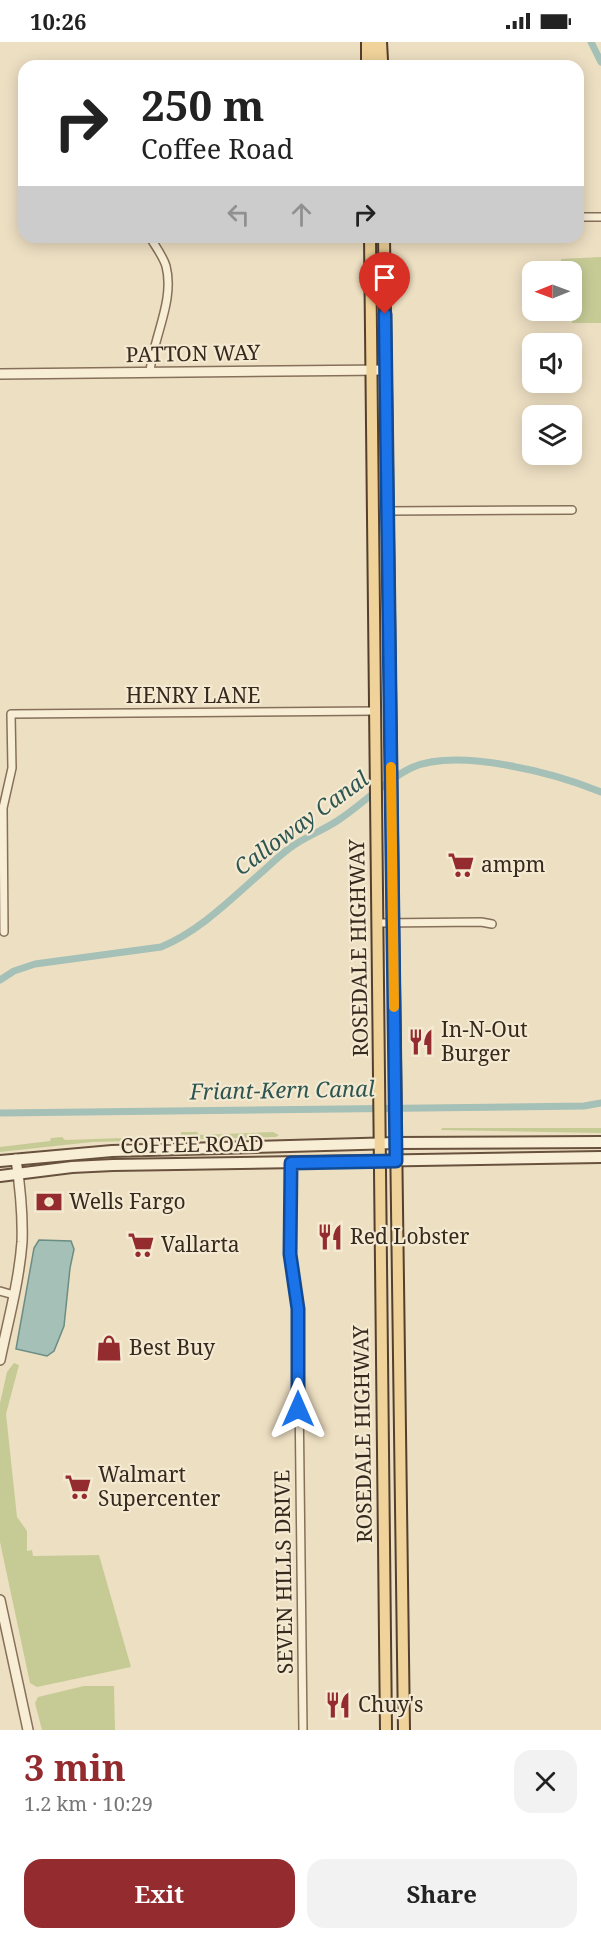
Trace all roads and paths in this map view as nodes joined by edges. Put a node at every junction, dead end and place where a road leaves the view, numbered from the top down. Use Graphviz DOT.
graph roads {
  1 [pos="367,42"];
  2 [pos="374,42"];
  3 [pos="381,42"];
  4 [pos="368,60"];
  5 [pos="377,60"];
  6 [pos="380,60"];
  7 [pos="584,217"];
  8 [pos="601,217"];
  9 [pos="153,243"];
  10 [pos="370,243"];
  11 [pos="376,243"];
  12 [pos="384,243"];
  13 [pos="384,293"];
  14 [pos="372,370"];
  15 [pos="386,370"];
  16 [pos="150,372"];
  17 [pos="0,374"];
  18 [pos="572,510"];
  19 [pos="387,511"];
  20 [pos="374,629"];
  21 [pos="376,711"];
  22 [pos="390,712"];
  23 [pos="383,768"];
  24 [pos="2,851"];
  25 [pos="378,923"];
  26 [pos="393,923"];
  27 [pos="492,924"];
  28 [pos="4,932"];
  29 [pos="601,1142"];
  30 [pos="396,1143"];
  31 [pos="380,1144"];
  32 [pos="601,1157"];
  33 [pos="16,1159"];
  34 [pos="0,1161"];
  35 [pos="379,1161"];
  36 [pos="396,1161"];
  37 [pos="291,1163"];
  38 [pos="18,1174"];
  39 [pos="0,1176"];
  40 [pos="0,1291"];
  41 [pos="14,1295"];
  42 [pos="0,1360"];
  43 [pos="0,1600"];
  44 [pos="28,1730"];
  45 [pos="303,1730"];
  46 [pos="386,1730"];
  47 [pos="404,1730"];
  1 -- 4 [label="main road"];
  2 -- 5 [label="main road"];
  3 -- 6 [label="main road"];
  7 -- 8 [label="street"];
  9 -- 16 [label="street"];
  10 -- 14 [label="main road, ROSEDALE HIGHWAY"];
  11 -- 13 [label="main road"];
  12 -- 13 [label="main road, ROSEDALE HIGHWAY"];
  13 -- 15 [label="main road, ROSEDALE HIGHWAY"];
  14 -- 15 [label="street, PATTON WAY"];
  14 -- 16 [label="street, PATTON WAY"];
  14 -- 20 [label="main road, ROSEDALE HIGHWAY"];
  15 -- 19 [label="main road, ROSEDALE HIGHWAY"];
  16 -- 17 [label="street, PATTON WAY"];
  18 -- 19 [label="street"];
  19 -- 22 [label="main road, ROSEDALE HIGHWAY"];
  20 -- 21 [label="main road, ROSEDALE HIGHWAY"];
  20 -- 22 [label="main road"];
  21 -- 23 [label="main road, ROSEDALE HIGHWAY"];
  21 -- 24 [label="street, HENRY LANE"];
  22 -- 23 [label="main road, ROSEDALE HIGHWAY"];
  23 -- 25 [label="main road, ROSEDALE HIGHWAY"];
  23 -- 26 [label="main road, ROSEDALE HIGHWAY"];
  24 -- 28 [label="street"];
  25 -- 26 [label="street"];
  25 -- 31 [label="main road, ROSEDALE HIGHWAY"];
  26 -- 27 [label="street"];
  26 -- 30 [label="main road, ROSEDALE HIGHWAY"];
  29 -- 30 [label="main road, COFFEE ROAD"];
  30 -- 31 [label="main road, COFFEE ROAD"];
  30 -- 36 [label="main road, ROSEDALE HIGHWAY"];
  31 -- 33 [label="main road, COFFEE ROAD"];
  31 -- 35 [label="main road, ROSEDALE HIGHWAY"];
  32 -- 36 [label="main road, COFFEE ROAD"];
  33 -- 34 [label="main road, COFFEE ROAD"];
  33 -- 38 [label="street"];
  35 -- 36 [label="main road, COFFEE ROAD"];
  35 -- 37 [label="main road, COFFEE ROAD"];
  35 -- 46 [label="main road, ROSEDALE HIGHWAY"];
  36 -- 47 [label="main road, ROSEDALE HIGHWAY"];
  37 -- 38 [label="main road, COFFEE ROAD"];
  37 -- 45 [label="street, SEVEN HILLS DRIVE"];
  38 -- 39 [label="main road, COFFEE ROAD"];
  38 -- 41 [label="street"];
  40 -- 41 [label="street"];
  41 -- 42 [label="street"];
  43 -- 44 [label="street"];
}
